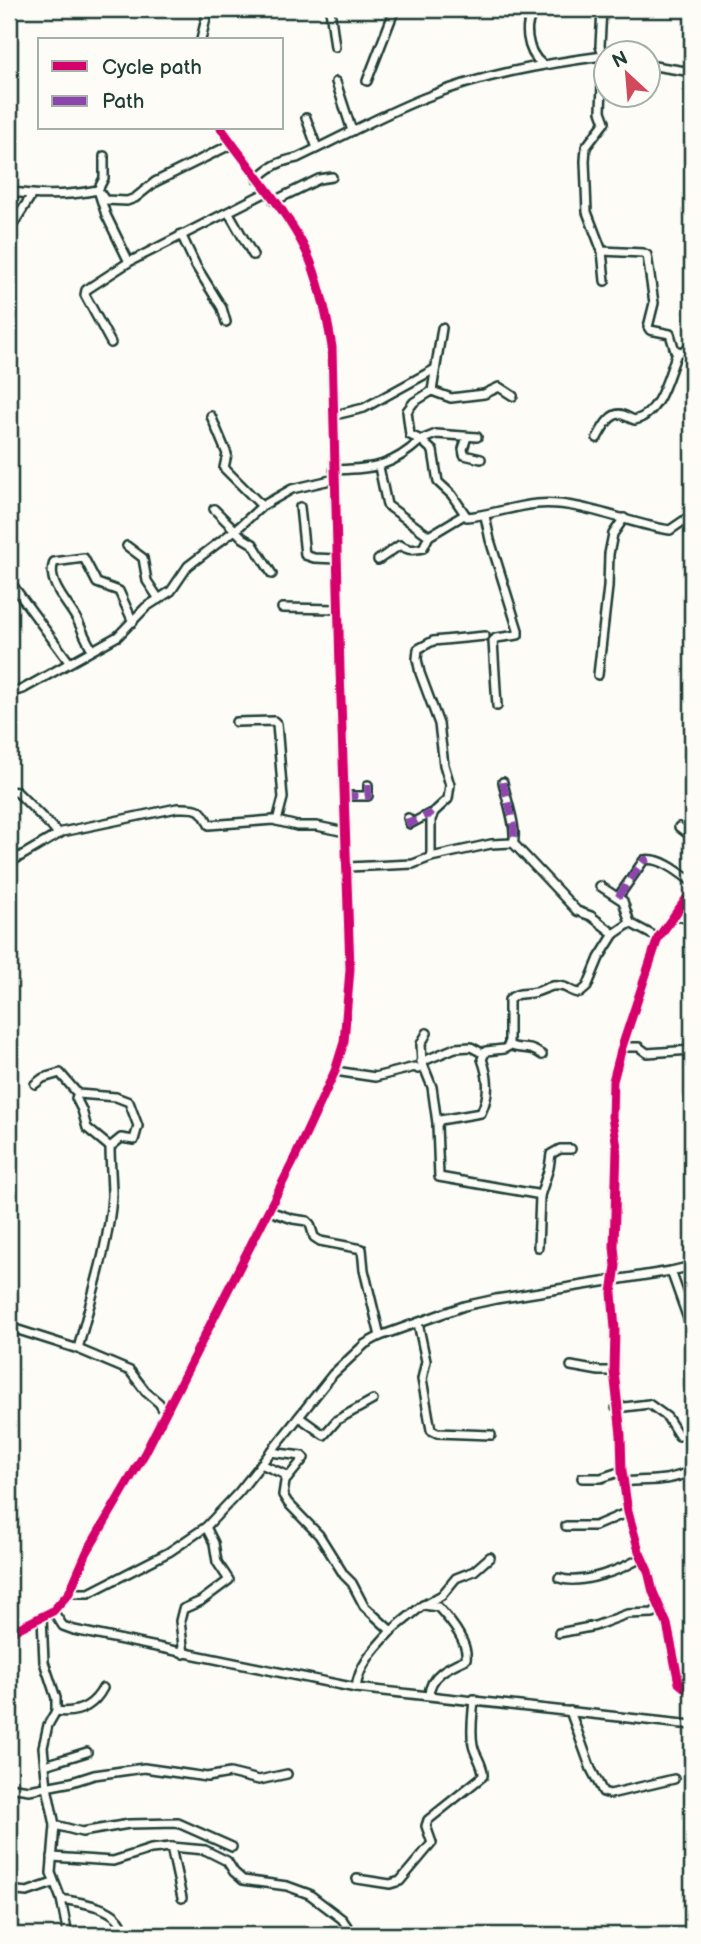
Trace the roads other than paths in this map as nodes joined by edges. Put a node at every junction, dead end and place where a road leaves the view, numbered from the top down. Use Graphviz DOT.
graph roads {
  1 [pos="208,9"];
  2 [pos="330,9"];
  3 [pos="395,9"];
  4 [pos="537,9"];
  5 [pos="602,9"];
  6 [pos="201,38"];
  7 [pos="600,38"];
  8 [pos="335,47"];
  9 [pos="592,58"];
  10 [pos="542,64"];
  11 [pos="662,67"];
  12 [pos="692,72"];
  13 [pos="367,81"];
  14 [pos="336,82"];
  15 [pos="601,108"];
  16 [pos="306,118"];
  17 [pos="222,130"];
  18 [pos="352,131"];
  19 [pos="232,144"];
  20 [pos="317,148"];
  21 [pos="104,156"];
  22 [pos="332,177"];
  23 [pos="257,179"];
  24 [pos="98,190"];
  25 [pos="9,191"];
  26 [pos="267,192"];
  27 [pos="31,196"];
  28 [pos="274,201"];
  29 [pos="229,213"];
  30 [pos="9,230"];
  31 [pos="181,234"];
  32 [pos="603,251"];
  33 [pos="125,252"];
  34 [pos="253,255"];
  35 [pos="139,256"];
  36 [pos="129,262"];
  37 [pos="605,281"];
  38 [pos="226,322"];
  39 [pos="442,328"];
  40 [pos="111,343"];
  41 [pos="692,348"];
  42 [pos="678,351"];
  43 [pos="435,369"];
  44 [pos="432,391"];
  45 [pos="513,396"];
  46 [pos="335,415"];
  47 [pos="211,416"];
  48 [pos="467,437"];
  49 [pos="477,437"];
  50 [pos="597,438"];
  51 [pos="421,440"];
  52 [pos="481,459"];
  53 [pos="379,467"];
  54 [pos="334,470"];
  55 [pos="335,479"];
  56 [pos="262,506"];
  57 [pos="300,507"];
  58 [pos="214,509"];
  59 [pos="464,515"];
  60 [pos="692,515"];
  61 [pos="485,516"];
  62 [pos="624,519"];
  63 [pos="235,530"];
  64 [pos="429,536"];
  65 [pos="127,546"];
  66 [pos="337,559"];
  67 [pos="378,560"];
  68 [pos="272,573"];
  69 [pos="9,584"];
  70 [pos="692,596"];
  71 [pos="159,599"];
  72 [pos="692,607"];
  73 [pos="282,608"];
  74 [pos="338,609"];
  75 [pos="133,622"];
  76 [pos="485,636"];
  77 [pos="92,649"];
  78 [pos="69,662"];
  79 [pos="598,675"];
  80 [pos="9,684"];
  81 [pos="12,692"];
  82 [pos="497,706"];
  83 [pos="236,722"];
  84 [pos="503,782"];
  85 [pos="368,785"];
  86 [pos="9,791"];
  87 [pos="344,796"];
  88 [pos="432,817"];
  89 [pos="408,818"];
  90 [pos="277,821"];
  91 [pos="679,827"];
  92 [pos="345,832"];
  93 [pos="59,834"];
  94 [pos="692,837"];
  95 [pos="513,843"];
  96 [pos="431,857"];
  97 [pos="9,863"];
  98 [pos="348,867"];
  99 [pos="692,882"];
  100 [pos="600,886"];
  101 [pos="692,891"];
  102 [pos="618,897"];
  103 [pos="675,915"];
  104 [pos="692,920"];
  105 [pos="630,923"];
  106 [pos="614,934"];
  107 [pos="658,939"];
  108 [pos="427,1033"];
  109 [pos="509,1045"];
  110 [pos="621,1046"];
  111 [pos="692,1050"];
  112 [pos="484,1054"];
  113 [pos="542,1055"];
  114 [pos="423,1065"];
  115 [pos="335,1071"];
  116 [pos="35,1084"];
  117 [pos="78,1094"];
  118 [pos="438,1123"];
  119 [pos="110,1147"];
  120 [pos="571,1149"];
  121 [pos="540,1196"];
  122 [pos="269,1211"];
  123 [pos="538,1247"];
  124 [pos="692,1266"];
  125 [pos="671,1271"];
  126 [pos="615,1279"];
  127 [pos="418,1323"];
  128 [pos="9,1327"];
  129 [pos="692,1330"];
  130 [pos="380,1336"];
  131 [pos="78,1349"];
  132 [pos="571,1366"];
  133 [pos="614,1371"];
  134 [pos="373,1401"];
  135 [pos="616,1408"];
  136 [pos="165,1413"];
  137 [pos="299,1416"];
  138 [pos="491,1434"];
  139 [pos="679,1436"];
  140 [pos="270,1452"];
  141 [pos="261,1464"];
  142 [pos="622,1471"];
  143 [pos="691,1471"];
  144 [pos="582,1478"];
  145 [pos="287,1479"];
  146 [pos="624,1482"];
  147 [pos="628,1512"];
  148 [pos="566,1526"];
  149 [pos="206,1527"];
  150 [pos="642,1556"];
  151 [pos="490,1557"];
  152 [pos="559,1578"];
  153 [pos="68,1593"];
  154 [pos="423,1605"];
  155 [pos="659,1608"];
  156 [pos="52,1611"];
  157 [pos="42,1617"];
  158 [pos="391,1631"];
  159 [pos="9,1633"];
  160 [pos="559,1633"];
  161 [pos="184,1654"];
  162 [pos="103,1688"];
  163 [pos="356,1688"];
  164 [pos="692,1690"];
  165 [pos="429,1695"];
  166 [pos="474,1699"];
  167 [pos="56,1711"];
  168 [pos="570,1711"];
  169 [pos="692,1725"];
  170 [pos="87,1752"];
  171 [pos="45,1765"];
  172 [pos="287,1774"];
  173 [pos="674,1779"];
  174 [pos="9,1787"];
  175 [pos="47,1787"];
  176 [pos="55,1825"];
  177 [pos="171,1847"];
  178 [pos="232,1847"];
  179 [pos="52,1857"];
  180 [pos="357,1879"];
  181 [pos="53,1883"];
  182 [pos="9,1890"];
  183 [pos="182,1898"];
  184 [pos="61,1899"];
  185 [pos="68,1935"];
  186 [pos="124,1935"];
  187 [pos="353,1935"];
  1 -- 6 [label="street"];
  2 -- 8 [label="street"];
  3 -- 13 [label="street"];
  4 -- 10 [label="street"];
  5 -- 7 [label="street"];
  9 -- 10 [label="street"];
  10 -- 18 [label="street"];
  11 -- 12 [label="street"];
  14 -- 18 [label="street"];
  15 -- 32 [label="street"];
  16 -- 20 [label="street"];
  17 -- 19 [label="street"];
  18 -- 20 [label="street"];
  19 -- 23 [label="street"];
  19 -- 24 [label="street"];
  20 -- 23 [label="street"];
  21 -- 24 [label="street"];
  22 -- 28 [label="street"];
  23 -- 26 [label="street"];
  24 -- 27 [label="street"];
  24 -- 33 [label="street"];
  25 -- 27 [label="street"];
  26 -- 28 [label="street"];
  26 -- 29 [label="street"];
  27 -- 30 [label="street"];
  28 -- 46 [label="street"];
  29 -- 31 [label="street"];
  29 -- 34 [label="street"];
  31 -- 35 [label="street"];
  31 -- 38 [label="street"];
  32 -- 37 [label="street"];
  32 -- 42 [label="street"];
  33 -- 35 [label="street"];
  33 -- 36 [label="street"];
  35 -- 36 [label="street"];
  36 -- 40 [label="street"];
  39 -- 43 [label="street"];
  41 -- 42 [label="street"];
  42 -- 50 [label="street"];
  43 -- 44 [label="street"];
  43 -- 46 [label="street"];
  44 -- 45 [label="street"];
  44 -- 51 [label="street"];
  46 -- 54 [label="street"];
  47 -- 56 [label="street"];
  48 -- 49 [label="street"];
  48 -- 51 [label="street"];
  48 -- 52 [label="street"];
  51 -- 53 [label="street"];
  51 -- 59 [label="street"];
  53 -- 54 [label="street"];
  53 -- 64 [label="street"];
  54 -- 55 [label="street"];
  55 -- 56 [label="street"];
  55 -- 66 [label="street"];
  56 -- 63 [label="street"];
  57 -- 66 [label="street"];
  58 -- 63 [label="street"];
  59 -- 61 [label="street"];
  59 -- 64 [label="street"];
  60 -- 62 [label="street"];
  61 -- 62 [label="street"];
  61 -- 82 [label="street"];
  62 -- 79 [label="street"];
  63 -- 68 [label="street"];
  63 -- 71 [label="street"];
  64 -- 67 [label="street"];
  65 -- 71 [label="street"];
  66 -- 74 [label="street"];
  69 -- 78 [label="street"];
  70 -- 72 [label="street"];
  71 -- 75 [label="street"];
  73 -- 74 [label="street"];
  74 -- 87 [label="street"];
  75 -- 77 [label="street"];
  75 -- 77 [label="street"];
  76 -- 88 [label="street"];
  77 -- 78 [label="street"];
  78 -- 81 [label="street"];
  80 -- 81 [label="street"];
  83 -- 90 [label="street"];
  84 -- 95 [label="street"];
  85 -- 87 [label="street"];
  86 -- 93 [label="street"];
  87 -- 92 [label="street"];
  88 -- 89 [label="street"];
  88 -- 96 [label="street"];
  90 -- 92 [label="street"];
  90 -- 93 [label="street"];
  91 -- 94 [label="street"];
  92 -- 98 [label="street"];
  93 -- 97 [label="street"];
  95 -- 96 [label="street"];
  95 -- 106 [label="street"];
  96 -- 98 [label="street"];
  98 -- 115 [label="street"];
  99 -- 102 [label="street"];
  100 -- 102 [label="street"];
  101 -- 103 [label="street"];
  102 -- 105 [label="street"];
  103 -- 104 [label="street"];
  103 -- 107 [label="street"];
  105 -- 106 [label="street"];
  105 -- 107 [label="street"];
  106 -- 109 [label="street"];
  107 -- 110 [label="street"];
  108 -- 114 [label="street"];
  109 -- 112 [label="street"];
  109 -- 113 [label="street"];
  110 -- 111 [label="street"];
  110 -- 126 [label="street"];
  112 -- 114 [label="street"];
  112 -- 118 [label="street"];
  114 -- 115 [label="street"];
  114 -- 118 [label="street"];
  115 -- 122 [label="street"];
  116 -- 117 [label="street"];
  117 -- 119 [label="street"];
  117 -- 119 [label="street"];
  118 -- 121 [label="street"];
  119 -- 131 [label="street"];
  120 -- 121 [label="street"];
  121 -- 123 [label="street"];
  122 -- 130 [label="street"];
  122 -- 136 [label="street"];
  124 -- 125 [label="street"];
  125 -- 126 [label="street"];
  125 -- 129 [label="street"];
  126 -- 127 [label="street"];
  126 -- 133 [label="street"];
  127 -- 130 [label="street"];
  127 -- 138 [label="street"];
  128 -- 131 [label="street"];
  130 -- 137 [label="street"];
  131 -- 136 [label="street"];
  132 -- 133 [label="street"];
  133 -- 135 [label="street"];
  134 -- 137 [label="street"];
  135 -- 139 [label="street"];
  135 -- 142 [label="street"];
  136 -- 153 [label="street"];
  137 -- 140 [label="street"];
  140 -- 141 [label="street"];
  140 -- 145 [label="street"];
  141 -- 145 [label="street"];
  141 -- 149 [label="street"];
  142 -- 144 [label="street"];
  142 -- 146 [label="street"];
  143 -- 146 [label="street"];
  145 -- 158 [label="street"];
  146 -- 147 [label="street"];
  147 -- 148 [label="street"];
  147 -- 150 [label="street"];
  149 -- 153 [label="street"];
  149 -- 161 [label="street"];
  150 -- 152 [label="street"];
  150 -- 155 [label="street"];
  151 -- 154 [label="street"];
  153 -- 156 [label="street"];
  154 -- 158 [label="street"];
  154 -- 165 [label="street"];
  155 -- 160 [label="street"];
  155 -- 164 [label="street"];
  156 -- 157 [label="street"];
  156 -- 161 [label="street"];
  157 -- 159 [label="street"];
  157 -- 167 [label="street"];
  158 -- 163 [label="street"];
  161 -- 163 [label="street"];
  162 -- 167 [label="street"];
  163 -- 165 [label="street"];
  165 -- 166 [label="street"];
  166 -- 168 [label="street"];
  166 -- 180 [label="street"];
  167 -- 171 [label="street"];
  168 -- 169 [label="street"];
  168 -- 173 [label="street"];
  170 -- 171 [label="street"];
  171 -- 175 [label="street"];
  172 -- 175 [label="street"];
  174 -- 175 [label="street"];
  175 -- 176 [label="street"];
  176 -- 178 [label="street"];
  176 -- 179 [label="street"];
  177 -- 179 [label="street"];
  177 -- 183 [label="street"];
  177 -- 187 [label="street"];
  179 -- 181 [label="street"];
  181 -- 182 [label="street"];
  181 -- 184 [label="street"];
  184 -- 185 [label="street"];
  184 -- 186 [label="street"];
}
